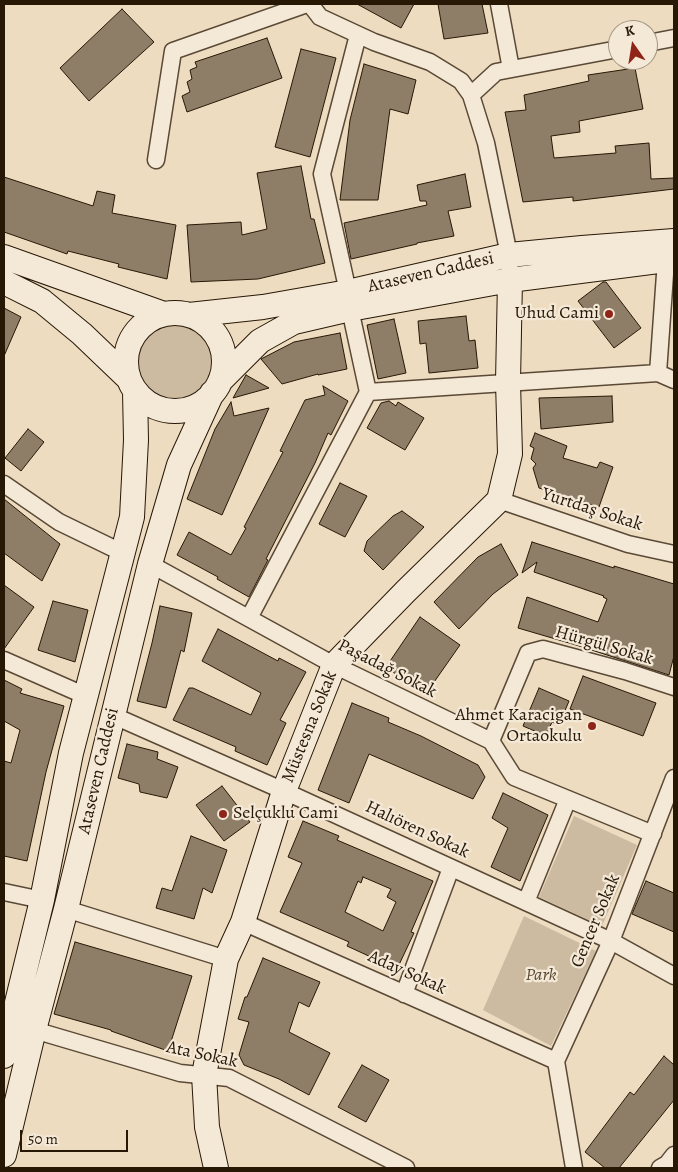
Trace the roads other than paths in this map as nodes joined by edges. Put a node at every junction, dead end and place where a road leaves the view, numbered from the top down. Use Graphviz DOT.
graph roads {
  1 [pos="308,4"];
  2 [pos="499,4"];
  3 [pos="358,35"];
  4 [pos="674,38"];
  5 [pos="658,41"];
  6 [pos="608,51"];
  7 [pos="511,69"];
  8 [pos="472,95"];
  9 [pos="156,160"];
  10 [pos="672,254"];
  11 [pos="509,255"];
  12 [pos="4,257"];
  13 [pos="510,280"];
  14 [pos="4,282"];
  15 [pos="349,300"];
  16 [pos="164,314"];
  17 [pos="189,315"];
  18 [pos="658,373"];
  19 [pos="674,380"];
  20 [pos="508,382"];
  21 [pos="131,384"];
  22 [pos="216,387"];
  23 [pos="368,392"];
  24 [pos="4,484"];
  25 [pos="499,500"];
  26 [pos="123,552"];
  27 [pos="674,554"];
  28 [pos="150,564"];
  29 [pos="249,618"];
  30 [pos="4,660"];
  31 [pos="334,665"];
  32 [pos="674,688"];
  33 [pos="86,696"];
  34 [pos="112,715"];
  35 [pos="491,741"];
  36 [pos="674,778"];
  37 [pos="284,791"];
  38 [pos="568,799"];
  39 [pos="667,818"];
  40 [pos="654,834"];
  41 [pos="451,868"];
  42 [pos="4,892"];
  43 [pos="42,900"];
  44 [pos="526,902"];
  45 [pos="66,909"];
  46 [pos="243,922"];
  47 [pos="611,941"];
  48 [pos="226,959"];
  49 [pos="674,976"];
  50 [pos="404,994"];
  51 [pos="34,1030"];
  52 [pos="4,1056"];
  53 [pos="556,1061"];
  54 [pos="204,1075"];
  55 [pos="674,1155"];
  56 [pos="4,1156"];
  57 [pos="216,1168"];
  58 [pos="406,1168"];
  59 [pos="574,1168"];
  60 [pos="660,1168"];
  1 -- 3 [label="street"];
  1 -- 9 [label="street"];
  2 -- 7 [label="street"];
  3 -- 8 [label="street"];
  3 -- 15 [label="street"];
  4 -- 5 [label="street"];
  6 -- 7 [label="street"];
  7 -- 8 [label="street"];
  8 -- 11 [label="street"];
  10 -- 11 [label="main road, Ataseven Caddesi"];
  10 -- 13 [label="main road, Ataseven Caddesi"];
  10 -- 18 [label="street"];
  11 -- 13 [label="street"];
  11 -- 15 [label="main road, Ataseven Caddesi"];
  12 -- 16 [label="main road"];
  13 -- 15 [label="main road, Ataseven Caddesi"];
  13 -- 20 [label="main road"];
  14 -- 21 [label="main road"];
  15 -- 17 [label="main road, Ataseven Caddesi"];
  15 -- 22 [label="main road, Ataseven Caddesi"];
  15 -- 23 [label="street"];
  16 -- 17 [label="main road"];
  16 -- 21 [label="main road"];
  17 -- 22 [label="main road"];
  18 -- 19 [label="street"];
  18 -- 20 [label="street"];
  20 -- 23 [label="street"];
  20 -- 25 [label="main road"];
  21 -- 22 [label="main road"];
  21 -- 26 [label="main road"];
  22 -- 28 [label="main road, Ataseven Caddesi"];
  23 -- 29 [label="street"];
  24 -- 26 [label="street"];
  25 -- 27 [label="street, Yurtdaş Sokak"];
  25 -- 31 [label="main road, Müstesna Sokak"];
  26 -- 33 [label="main road"];
  28 -- 29 [label="street, Paşadağ Sokak"];
  28 -- 34 [label="main road, Ataseven Caddesi"];
  29 -- 31 [label="street, Paşadağ Sokak"];
  30 -- 33 [label="street"];
  31 -- 35 [label="street, Paşadağ Sokak"];
  31 -- 37 [label="main road, Müstesna Sokak"];
  32 -- 35 [label="street, Hürgül Sokak"];
  33 -- 43 [label="main road"];
  34 -- 37 [label="street, Halıören Sokak"];
  34 -- 45 [label="main road, Ataseven Caddesi"];
  35 -- 38 [label="street"];
  36 -- 39 [label="street, Gencer Sokak"];
  37 -- 41 [label="street, Halıören Sokak"];
  37 -- 46 [label="main road, Müstesna Sokak"];
  38 -- 40 [label="street"];
  38 -- 44 [label="street"];
  39 -- 40 [label="street, Gencer Sokak"];
  40 -- 47 [label="street, Gencer Sokak"];
  41 -- 44 [label="street, Halıören Sokak"];
  41 -- 50 [label="street"];
  42 -- 43 [label="street"];
  43 -- 52 [label="main road"];
  44 -- 47 [label="street, Halıören Sokak"];
  45 -- 48 [label="street"];
  45 -- 51 [label="main road, Ataseven Caddesi"];
  46 -- 48 [label="main road, Müstesna Sokak"];
  46 -- 50 [label="street, Aday Sokak"];
  47 -- 49 [label="street, Halıören Sokak"];
  47 -- 53 [label="street, Gencer Sokak"];
  48 -- 54 [label="main road, Müstesna Sokak"];
  50 -- 53 [label="street, Aday Sokak"];
  51 -- 54 [label="street, Ata Sokak"];
  51 -- 56 [label="main road, Ataseven Caddesi"];
  53 -- 59 [label="street"];
  54 -- 57 [label="main road, Müstesna Sokak"];
  54 -- 58 [label="street, Ata Sokak"];
  55 -- 60 [label="street"];
}
